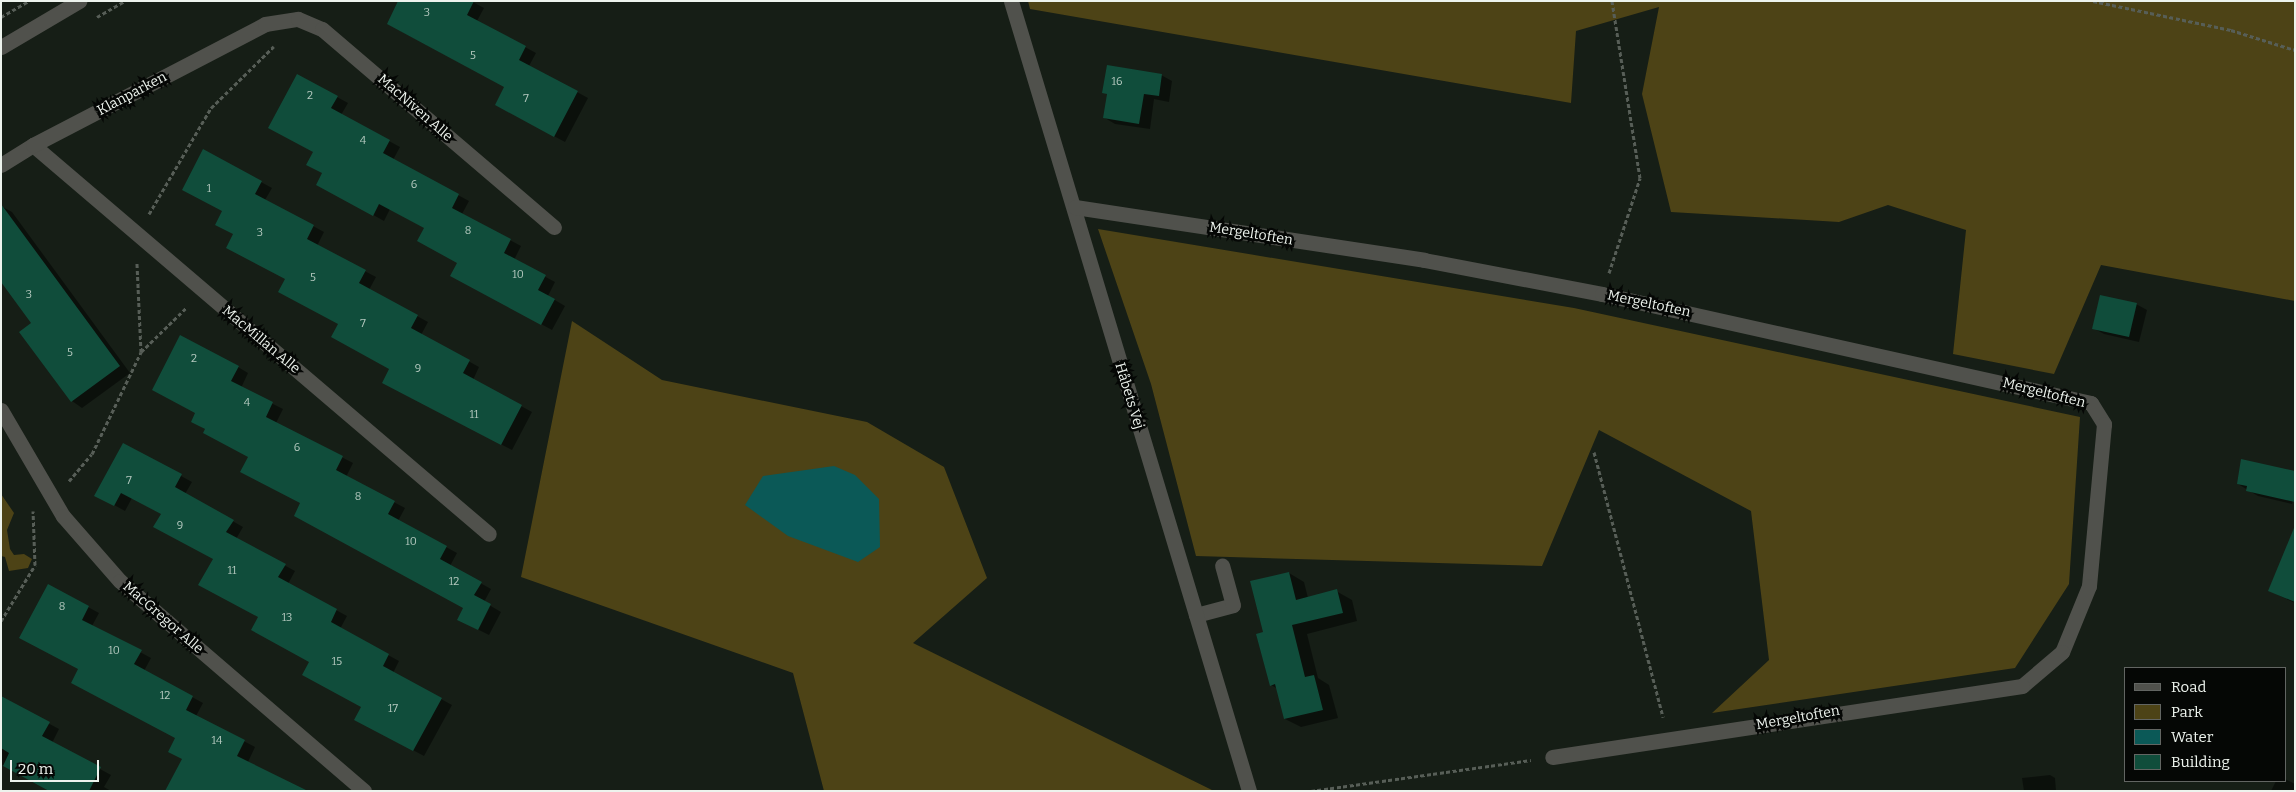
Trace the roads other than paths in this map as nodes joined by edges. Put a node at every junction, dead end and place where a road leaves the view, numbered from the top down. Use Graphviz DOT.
graph roads {
  1 [pos="79,1"];
  2 [pos="1011,1"];
  3 [pos="264,24"];
  4 [pos="1,47"];
  5 [pos="33,145"];
  6 [pos="1,165"];
  7 [pos="1075,207"];
  8 [pos="554,227"];
  9 [pos="1,410"];
  10 [pos="489,534"];
  11 [pos="1222,566"];
  12 [pos="1196,615"];
  13 [pos="1552,757"];
  14 [pos="364,791"];
  15 [pos="1249,791"];
  1 -- 4 [label="street"];
  2 -- 7 [label="street, Håbets Vej"];
  3 -- 5 [label="street, Klanparken"];
  3 -- 8 [label="street, MacNiven Alle"];
  5 -- 6 [label="street, Klanparken"];
  5 -- 10 [label="street, MacMillan Alle"];
  7 -- 12 [label="street, Håbets Vej"];
  7 -- 13 [label="street, Mergeltoften"];
  9 -- 14 [label="street, MacGregor Alle"];
  11 -- 12 [label="street"];
  12 -- 15 [label="street, Håbets Vej"];
}
